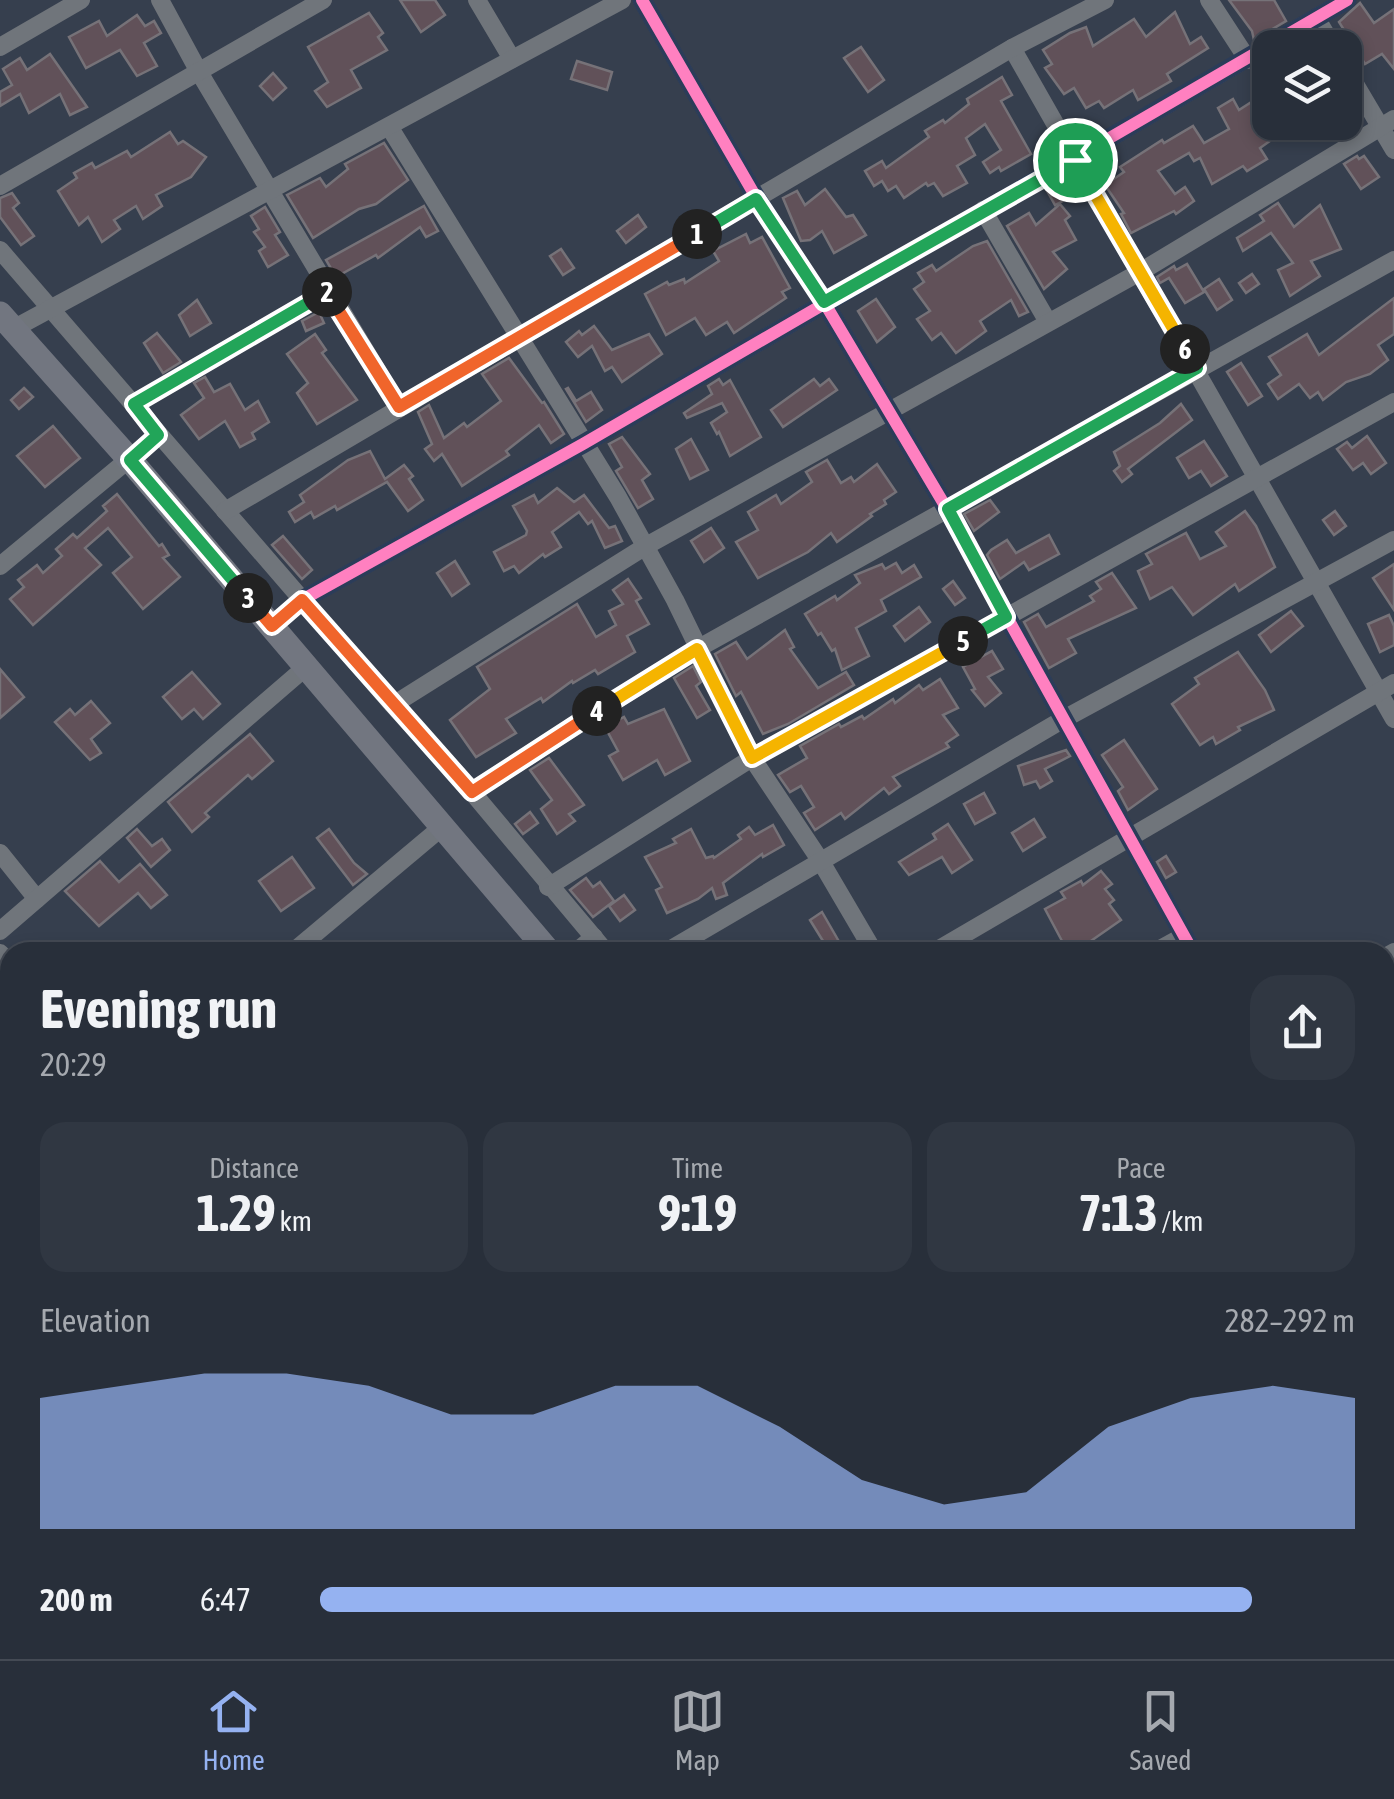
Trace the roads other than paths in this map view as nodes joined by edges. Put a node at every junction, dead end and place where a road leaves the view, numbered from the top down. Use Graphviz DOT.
graph roads {
  1 [pos="81,0"];
  2 [pos="160,0"];
  3 [pos="323,0"];
  4 [pos="477,0"];
  5 [pos="622,0"];
  6 [pos="642,0"];
  7 [pos="1105,0"];
  8 [pos="1209,0"];
  9 [pos="1348,0"];
  10 [pos="1317,18"];
  11 [pos="1324,30"];
  12 [pos="0,47"];
  13 [pos="1012,48"];
  14 [pos="512,60"];
  15 [pos="1248,60"];
  16 [pos="198,72"];
  17 [pos="1362,90"];
  18 [pos="1387,123"];
  19 [pos="390,128"];
  20 [pos="1394,150"];
  21 [pos="1075,160"];
  22 [pos="0,186"];
  23 [pos="269,189"];
  24 [pos="756,199"];
  25 [pos="984,210"];
  26 [pos="0,250"];
  27 [pos="1394,260"];
  28 [pos="1140,272"];
  29 [pos="328,292"];
  30 [pos="824,302"];
  31 [pos="50,310"];
  32 [pos="6,322"];
  33 [pos="1048,322"];
  34 [pos="520,336"];
  35 [pos="1197,368"];
  36 [pos="134,404"];
  37 [pos="399,407"];
  38 [pos="889,408"];
  39 [pos="1392,408"];
  40 [pos="158,435"];
  41 [pos="584,444"];
  42 [pos="130,460"];
  43 [pos="1258,480"];
  44 [pos="948,509"];
  45 [pos="224,510"];
  46 [pos="1394,540"];
  47 [pos="646,546"];
  48 [pos="0,566"];
  49 [pos="1317,584"];
  50 [pos="302,600"];
  51 [pos="1006,617"];
  52 [pos="272,626"];
  53 [pos="697,649"];
  54 [pos="306,667"];
  55 [pos="1386,687"];
  56 [pos="393,705"];
  57 [pos="1394,718"];
  58 [pos="1062,720"];
  59 [pos="752,758"];
  60 [pos="472,792"];
  61 [pos="442,826"];
  62 [pos="1128,840"];
  63 [pos="0,853"];
  64 [pos="820,860"];
  65 [pos="548,887"];
  66 [pos="37,899"];
  67 [pos="0,931"];
  68 [pos="594,937"];
  69 [pos="305,942"];
  70 [pos="541,942"];
  71 [pos="588,942"];
  72 [pos="598,942"];
  73 [pos="683,942"];
  74 [pos="868,942"];
  75 [pos="951,942"];
  76 [pos="1187,942"];
  1 -- 12 [label="street"];
  2 -- 16 [label="street"];
  3 -- 16 [label="street"];
  4 -- 14 [label="street"];
  5 -- 14 [label="street"];
  6 -- 24 [label="street"];
  7 -- 13 [label="street"];
  8 -- 15 [label="street"];
  9 -- 10 [label="street"];
  10 -- 11 [label="street"];
  10 -- 15 [label="street"];
  13 -- 21 [label="street"];
  13 -- 24 [label="street"];
  14 -- 19 [label="street"];
  15 -- 21 [label="street"];
  16 -- 22 [label="street"];
  16 -- 23 [label="street"];
  17 -- 18 [label="street"];
  18 -- 20 [label="street"];
  18 -- 28 [label="street"];
  19 -- 23 [label="street"];
  19 -- 34 [label="street"];
  21 -- 25 [label="street"];
  21 -- 28 [label="street"];
  23 -- 29 [label="street"];
  23 -- 31 [label="street"];
  24 -- 30 [label="street"];
  24 -- 34 [label="street"];
  25 -- 30 [label="street"];
  25 -- 33 [label="street"];
  26 -- 31 [label="street"];
  27 -- 35 [label="street"];
  28 -- 33 [label="street"];
  28 -- 35 [label="street"];
  29 -- 36 [label="street"];
  29 -- 37 [label="street"];
  30 -- 38 [label="street"];
  30 -- 41 [label="street"];
  31 -- 32 [label="street"];
  31 -- 36 [label="street"];
  32 -- 42 [label="street"];
  33 -- 38 [label="street"];
  34 -- 37 [label="street"];
  34 -- 41 [label="street"];
  35 -- 43 [label="street"];
  35 -- 44 [label="street"];
  36 -- 40 [label="street"];
  37 -- 45 [label="street"];
  38 -- 44 [label="street"];
  38 -- 47 [label="street"];
  39 -- 43 [label="street"];
  40 -- 42 [label="street"];
  40 -- 45 [label="street"];
  41 -- 47 [label="street"];
  41 -- 50 [label="street"];
  42 -- 48 [label="street"];
  42 -- 52 [label="street"];
  43 -- 49 [label="street"];
  43 -- 51 [label="street"];
  44 -- 51 [label="street"];
  44 -- 53 [label="street"];
  45 -- 50 [label="street"];
  46 -- 49 [label="street"];
  47 -- 53 [label="street"];
  47 -- 56 [label="street"];
  49 -- 55 [label="street"];
  49 -- 58 [label="street"];
  50 -- 52 [label="street"];
  50 -- 56 [label="street"];
  51 -- 58 [label="street"];
  51 -- 59 [label="street"];
  52 -- 54 [label="street"];
  53 -- 59 [label="street"];
  53 -- 60 [label="street"];
  54 -- 61 [label="street"];
  54 -- 66 [label="street"];
  55 -- 57 [label="street"];
  55 -- 62 [label="street"];
  56 -- 60 [label="street"];
  58 -- 62 [label="street"];
  58 -- 64 [label="street"];
  59 -- 64 [label="street"];
  59 -- 65 [label="street"];
  60 -- 65 [label="street"];
  61 -- 69 [label="street"];
  61 -- 70 [label="street"];
  62 -- 75 [label="street"];
  62 -- 76 [label="street"];
  63 -- 66 [label="street"];
  64 -- 73 [label="street"];
  64 -- 74 [label="street"];
  65 -- 68 [label="street"];
  66 -- 67 [label="street"];
  68 -- 71 [label="street"];
  68 -- 72 [label="street"];
}
